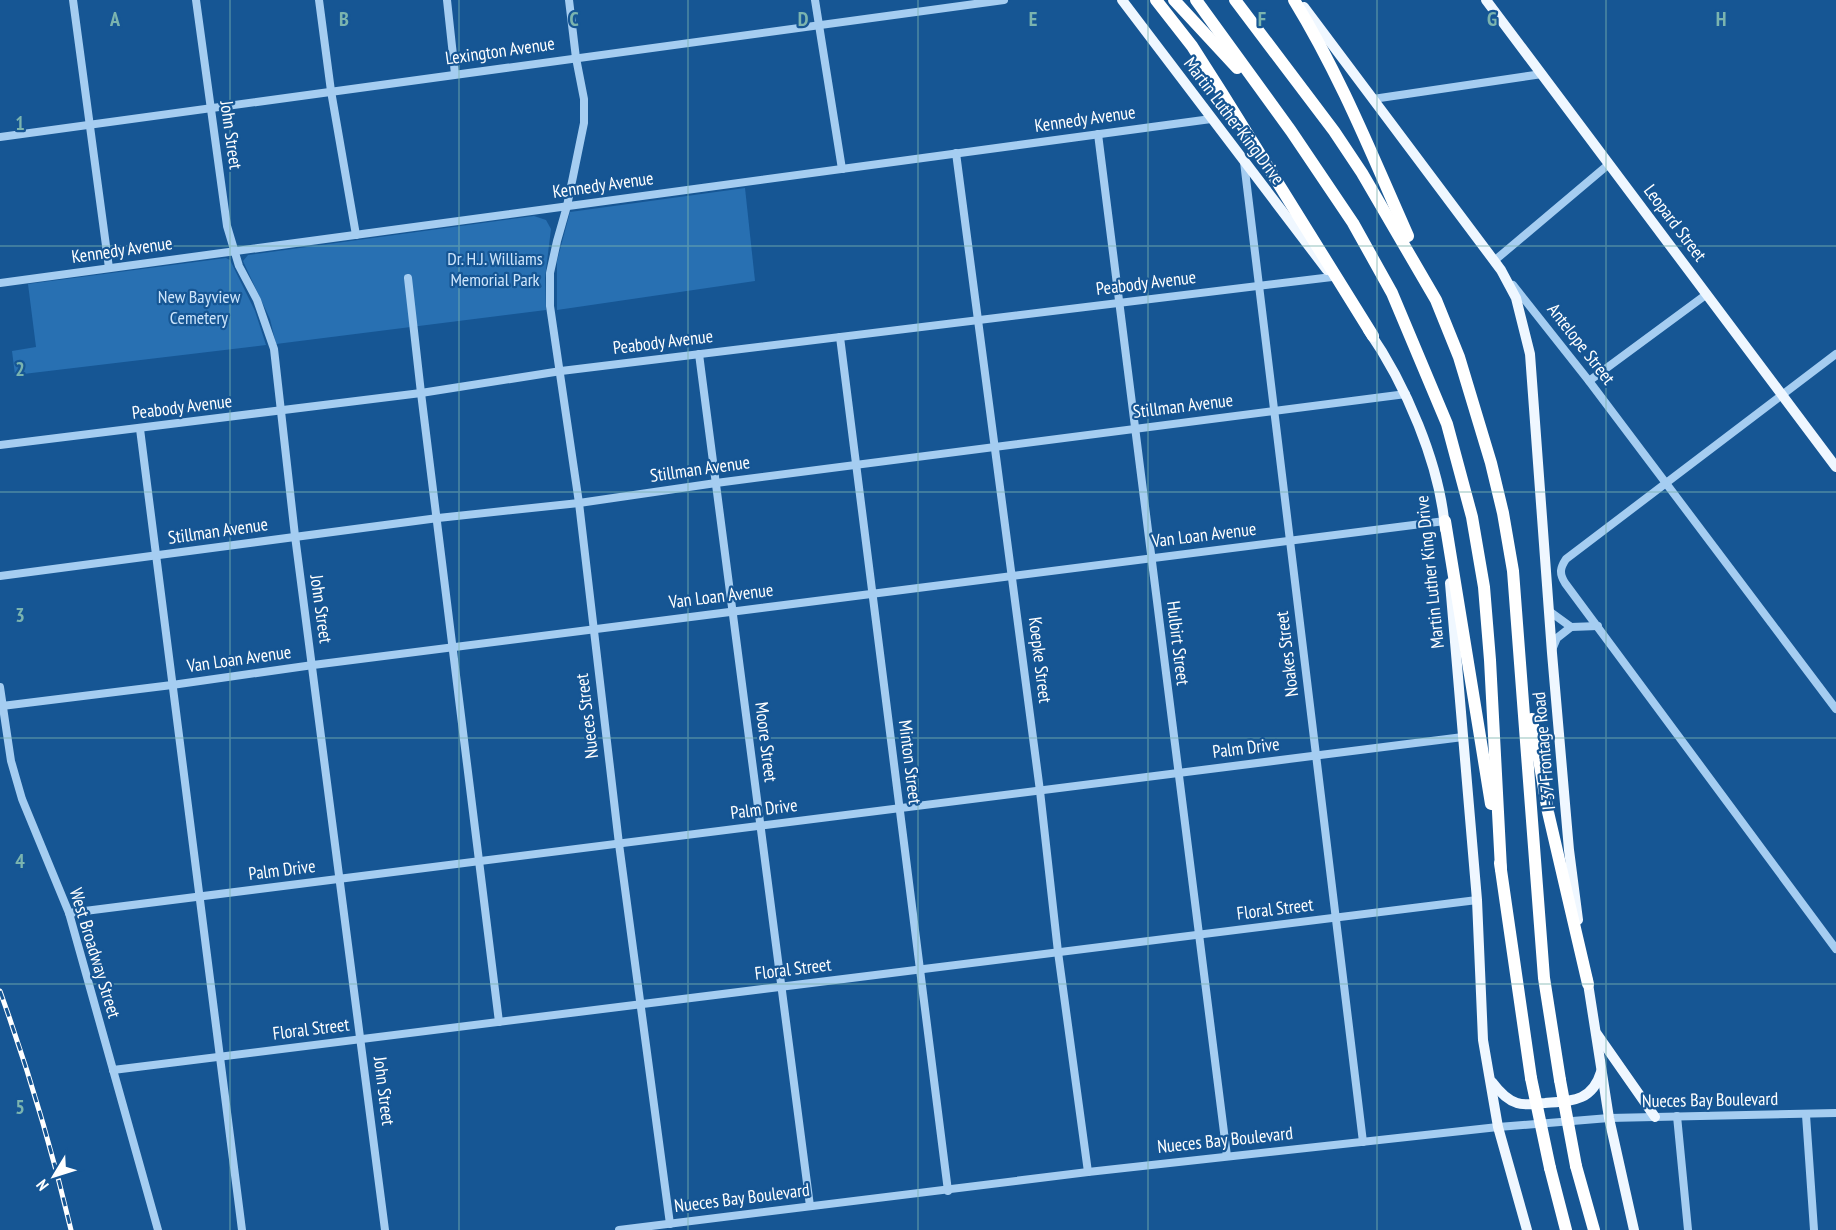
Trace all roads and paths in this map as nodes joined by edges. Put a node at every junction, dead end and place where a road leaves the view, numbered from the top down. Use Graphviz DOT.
graph roads {
  1 [pos="73,0"];
  2 [pos="196,0"];
  3 [pos="320,0"];
  4 [pos="447,0"];
  5 [pos="570,0"];
  6 [pos="815,0"];
  7 [pos="1004,0"];
  8 [pos="1122,0"];
  9 [pos="1156,0"];
  10 [pos="1174,0"];
  11 [pos="1196,0"];
  12 [pos="1237,0"];
  13 [pos="1296,0"];
  14 [pos="1486,0"];
  15 [pos="819,25"];
  16 [pos="576,58"];
  17 [pos="455,74"];
  18 [pos="1542,74"];
  19 [pos="332,91"];
  20 [pos="1373,99"];
  21 [pos="1268,102"];
  22 [pos="211,107"];
  23 [pos="1211,119"];
  24 [pos="88,123"];
  25 [pos="1098,134"];
  26 [pos="0,137"];
  27 [pos="956,153"];
  28 [pos="1244,162"];
  29 [pos="1609,164"];
  30 [pos="842,169"];
  31 [pos="567,206"];
  32 [pos="356,235"];
  33 [pos="233,251"];
  34 [pos="1498,265"];
  35 [pos="109,268"];
  36 [pos="1332,277"];
  37 [pos="408,278"];
  38 [pos="0,283"];
  39 [pos="1259,286"];
  40 [pos="1707,294"];
  41 [pos="1436,300"];
  42 [pos="1119,303"];
  43 [pos="977,320"];
  44 [pos="1373,336"];
  45 [pos="840,337"];
  46 [pos="699,354"];
  47 [pos="1836,354"];
  48 [pos="561,371"];
  49 [pos="1589,381"];
  50 [pos="421,393"];
  51 [pos="1406,394"];
  52 [pos="1782,394"];
  53 [pos="281,411"];
  54 [pos="1274,411"];
  55 [pos="140,429"];
  56 [pos="1135,429"];
  57 [pos="0,445"];
  58 [pos="996,447"];
  59 [pos="856,465"];
  60 [pos="1836,467"];
  61 [pos="1665,482"];
  62 [pos="716,483"];
  63 [pos="579,503"];
  64 [pos="438,518"];
  65 [pos="1445,521"];
  66 [pos="295,537"];
  67 [pos="1290,541"];
  68 [pos="156,556"];
  69 [pos="1151,558"];
  70 [pos="0,576"];
  71 [pos="1012,576"];
  72 [pos="872,594"];
  73 [pos="1549,611"];
  74 [pos="733,612"];
  75 [pos="1517,617"];
  76 [pos="1598,626"];
  77 [pos="1570,627"];
  78 [pos="593,629"];
  79 [pos="453,647"];
  80 [pos="1552,651"];
  81 [pos="313,665"];
  82 [pos="172,685"];
  83 [pos="0,687"];
  84 [pos="2,706"];
  85 [pos="1836,709"];
  86 [pos="1463,737"];
  87 [pos="1316,756"];
  88 [pos="1178,773"];
  89 [pos="1040,791"];
  90 [pos="899,808"];
  91 [pos="761,826"];
  92 [pos="619,844"];
  93 [pos="479,861"];
  94 [pos="1501,869"];
  95 [pos="339,879"];
  96 [pos="200,897"];
  97 [pos="1477,900"];
  98 [pos="69,913"];
  99 [pos="1336,918"];
  100 [pos="1199,935"];
  101 [pos="1836,949"];
  102 [pos="1058,952"];
  103 [pos="920,970"];
  104 [pos="1588,984"];
  105 [pos="782,987"];
  106 [pos="640,1005"];
  107 [pos="499,1022"];
  108 [pos="1595,1032"];
  109 [pos="360,1040"];
  110 [pos="220,1057"];
  111 [pos="113,1070"];
  112 [pos="1601,1070"];
  113 [pos="1490,1080"];
  114 [pos="1836,1113"];
  115 [pos="1806,1115"];
  116 [pos="1677,1116"];
  117 [pos="1655,1117"];
  118 [pos="1609,1118"];
  119 [pos="1498,1126"];
  120 [pos="1363,1142"];
  121 [pos="1227,1156"];
  122 [pos="1088,1172"];
  123 [pos="948,1191"];
  124 [pos="810,1206"];
  125 [pos="670,1224"];
  126 [pos="158,1230"];
  127 [pos="242,1230"];
  128 [pos="385,1230"];
  129 [pos="619,1230"];
  130 [pos="1527,1230"];
  131 [pos="1566,1230"];
  132 [pos="1593,1230"];
  133 [pos="1634,1230"];
  134 [pos="1688,1230"];
  135 [pos="1814,1230"];
  1 -- 24 [label="street"];
  2 -- 22 [label="street, John Street"];
  3 -- 19 [label="street"];
  4 -- 17 [label="street"];
  5 -- 16 [label="street, Nueces Street"];
  6 -- 15 [label="street"];
  7 -- 15 [label="street, Lexington Avenue"];
  8 -- 23 [label="main road, Martin Luther King Drive"];
  9 -- 44 [label="highway"];
  10 -- 21 [label="highway"];
  11 -- 21 [label="highway"];
  12 -- 41 [label="highway"];
  13 -- 20 [label="main road, Antelope Street"];
  13 -- 41 [label="highway"];
  14 -- 18 [label="main road, Leopard Street"];
  15 -- 16 [label="street, Lexington Avenue"];
  15 -- 30 [label="street"];
  16 -- 17 [label="street, Lexington Avenue"];
  16 -- 31 [label="street, Nueces Street"];
  17 -- 19 [label="street, Lexington Avenue"];
  18 -- 20 [label="street"];
  18 -- 29 [label="main road, Leopard Street"];
  19 -- 22 [label="street, Lexington Avenue"];
  19 -- 32 [label="street"];
  20 -- 34 [label="main road, Antelope Street"];
  21 -- 94 [label="highway"];
  22 -- 24 [label="street, Lexington Avenue"];
  22 -- 33 [label="street, John Street"];
  23 -- 25 [label="street, Kennedy Avenue"];
  23 -- 28 [label="main road, Martin Luther King Drive"];
  24 -- 26 [label="street, Lexington Avenue"];
  24 -- 35 [label="street"];
  25 -- 27 [label="street, Kennedy Avenue"];
  25 -- 42 [label="street, Hulbirt Street"];
  27 -- 30 [label="street, Kennedy Avenue"];
  27 -- 43 [label="street, Koepke Street"];
  28 -- 36 [label="main road, Martin Luther King Drive"];
  28 -- 39 [label="street, Noakes Street"];
  29 -- 34 [label="street"];
  29 -- 40 [label="main road, Leopard Street"];
  30 -- 31 [label="street, Kennedy Avenue"];
  31 -- 32 [label="street, Kennedy Avenue"];
  31 -- 48 [label="street, Nueces Street"];
  32 -- 33 [label="street, Kennedy Avenue"];
  33 -- 35 [label="street, Kennedy Avenue"];
  33 -- 53 [label="street, John Street"];
  34 -- 49 [label="street, Antelope Street"];
  34 -- 73 [label="main road, I-37 Frontage Road"];
  35 -- 38 [label="street, Kennedy Avenue"];
  36 -- 39 [label="street, Peabody Avenue"];
  36 -- 44 [label="main road, Martin Luther King Drive"];
  37 -- 50 [label="street"];
  39 -- 42 [label="street, Peabody Avenue"];
  39 -- 54 [label="street, Noakes Street"];
  40 -- 49 [label="street"];
  40 -- 52 [label="main road, Leopard Street"];
  41 -- 75 [label="highway"];
  42 -- 43 [label="street, Peabody Avenue"];
  42 -- 56 [label="street, Hulbirt Street"];
  43 -- 45 [label="street, Peabody Avenue"];
  43 -- 58 [label="street, Koepke Street"];
  44 -- 51 [label="main road, Martin Luther King Drive"];
  45 -- 46 [label="street, Peabody Avenue"];
  45 -- 59 [label="street, Minton Street"];
  46 -- 48 [label="street, Peabody Avenue"];
  46 -- 62 [label="street, Moore Street"];
  47 -- 52 [label="street"];
  48 -- 50 [label="street, Peabody Avenue"];
  48 -- 63 [label="street, Nueces Street"];
  49 -- 61 [label="street, Antelope Street"];
  50 -- 53 [label="street, Peabody Avenue"];
  50 -- 64 [label="street"];
  51 -- 54 [label="street, Stillman Avenue"];
  51 -- 65 [label="main road, Martin Luther King Drive"];
  52 -- 60 [label="main road, Leopard Street"];
  52 -- 61 [label="street"];
  53 -- 55 [label="street, Peabody Avenue"];
  53 -- 66 [label="street, John Street"];
  54 -- 56 [label="street, Stillman Avenue"];
  54 -- 67 [label="street, Noakes Street"];
  55 -- 57 [label="street, Peabody Avenue"];
  55 -- 68 [label="street"];
  56 -- 58 [label="street, Stillman Avenue"];
  56 -- 69 [label="street, Hulbirt Street"];
  58 -- 59 [label="street, Stillman Avenue"];
  58 -- 71 [label="street, Koepke Street"];
  59 -- 62 [label="street, Stillman Avenue"];
  59 -- 72 [label="street, Minton Street"];
  61 -- 76 [label="street"];
  61 -- 85 [label="street, Antelope Street"];
  62 -- 63 [label="street, Stillman Avenue"];
  62 -- 74 [label="street, Moore Street"];
  63 -- 64 [label="street, Stillman Avenue"];
  63 -- 78 [label="street, Nueces Street"];
  64 -- 66 [label="street, Stillman Avenue"];
  64 -- 79 [label="street"];
  65 -- 67 [label="street, Van Loan Avenue"];
  65 -- 86 [label="main road, Martin Luther King Drive"];
  65 -- 94 [label="highway"];
  66 -- 68 [label="street, Stillman Avenue"];
  66 -- 81 [label="street, John Street"];
  67 -- 69 [label="street, Van Loan Avenue"];
  67 -- 87 [label="street, Noakes Street"];
  68 -- 70 [label="street, Stillman Avenue"];
  68 -- 82 [label="street"];
  69 -- 71 [label="street, Van Loan Avenue"];
  69 -- 88 [label="street, Hulbirt Street"];
  71 -- 72 [label="street, Van Loan Avenue"];
  71 -- 89 [label="street, Koepke Street"];
  72 -- 74 [label="street, Van Loan Avenue"];
  72 -- 90 [label="street, Minton Street"];
  73 -- 77 [label="street"];
  73 -- 80 [label="main road, I-37 Frontage Road"];
  74 -- 78 [label="street, Van Loan Avenue"];
  74 -- 91 [label="street, Moore Street"];
  75 -- 104 [label="highway"];
  75 -- 132 [label="highway, bridge"];
  76 -- 77 [label="street"];
  76 -- 101 [label="street"];
  77 -- 80 [label="street"];
  78 -- 79 [label="street, Van Loan Avenue"];
  78 -- 92 [label="street, Nueces Street"];
  79 -- 81 [label="street, Van Loan Avenue"];
  79 -- 93 [label="street"];
  80 -- 104 [label="main road, I-37 Frontage Road"];
  81 -- 82 [label="street, Van Loan Avenue"];
  81 -- 95 [label="street, John Street"];
  82 -- 84 [label="street, Van Loan Avenue"];
  82 -- 96 [label="street"];
  83 -- 84 [label="street, West Broadway Street"];
  84 -- 98 [label="street, West Broadway Street"];
  86 -- 87 [label="street, Palm Drive"];
  86 -- 97 [label="main road, Martin Luther King Drive"];
  87 -- 88 [label="street, Palm Drive"];
  87 -- 99 [label="street, Noakes Street"];
  88 -- 89 [label="street, Palm Drive"];
  88 -- 100 [label="street, Hulbirt Street"];
  89 -- 90 [label="street, Palm Drive"];
  89 -- 102 [label="street, Koepke Street"];
  90 -- 91 [label="street, Palm Drive"];
  90 -- 103 [label="street, Minton Street"];
  91 -- 92 [label="street, Palm Drive"];
  91 -- 105 [label="street, Moore Street"];
  92 -- 93 [label="street, Palm Drive"];
  92 -- 106 [label="street, Nueces Street"];
  93 -- 95 [label="street, Palm Drive"];
  93 -- 107 [label="street"];
  94 -- 131 [label="highway, bridge"];
  95 -- 96 [label="street, Palm Drive"];
  95 -- 109 [label="street, John Street"];
  96 -- 98 [label="street, Palm Drive"];
  96 -- 110 [label="street"];
  97 -- 99 [label="street, Floral Street"];
  97 -- 113 [label="main road, Martin Luther King Drive"];
  98 -- 111 [label="street, West Broadway Street"];
  99 -- 100 [label="street, Floral Street"];
  99 -- 120 [label="street, Noakes Street"];
  100 -- 102 [label="street, Floral Street"];
  100 -- 121 [label="street, Hulbirt Street"];
  102 -- 103 [label="street, Floral Street"];
  102 -- 122 [label="street, Koepke Street"];
  103 -- 105 [label="street, Floral Street"];
  103 -- 123 [label="street, Minton Street"];
  104 -- 108 [label="main road, I-37 Frontage Road"];
  105 -- 106 [label="street, Floral Street"];
  105 -- 124 [label="street, Moore Street"];
  106 -- 107 [label="street, Floral Street"];
  106 -- 125 [label="street, Nueces Street"];
  107 -- 109 [label="street, Floral Street"];
  108 -- 112 [label="main road, I-37 Frontage Road"];
  108 -- 117 [label="main road"];
  109 -- 110 [label="street, Floral Street"];
  109 -- 128 [label="street, John Street"];
  110 -- 111 [label="street, Floral Street"];
  110 -- 127 [label="street"];
  111 -- 126 [label="street, West Broadway Street"];
  112 -- 113 [label="main road"];
  112 -- 118 [label="main road, I-37 Frontage Road"];
  113 -- 119 [label="main road, Martin Luther King Drive"];
  114 -- 115 [label="street, Nueces Bay Boulevard"];
  115 -- 116 [label="street, Nueces Bay Boulevard"];
  115 -- 135 [label="street"];
  116 -- 117 [label="street, Nueces Bay Boulevard"];
  116 -- 134 [label="street"];
  117 -- 118 [label="street, Nueces Bay Boulevard"];
  118 -- 119 [label="street, Nueces Bay Boulevard"];
  118 -- 133 [label="main road, I-37 Frontage Road"];
  119 -- 120 [label="street, Nueces Bay Boulevard"];
  119 -- 130 [label="main road"];
  120 -- 121 [label="street, Nueces Bay Boulevard"];
  121 -- 122 [label="street, Nueces Bay Boulevard"];
  122 -- 123 [label="street, Nueces Bay Boulevard"];
  123 -- 124 [label="street, Nueces Bay Boulevard"];
  124 -- 125 [label="street, Nueces Bay Boulevard"];
  125 -- 129 [label="street, Nueces Bay Boulevard"];
}
